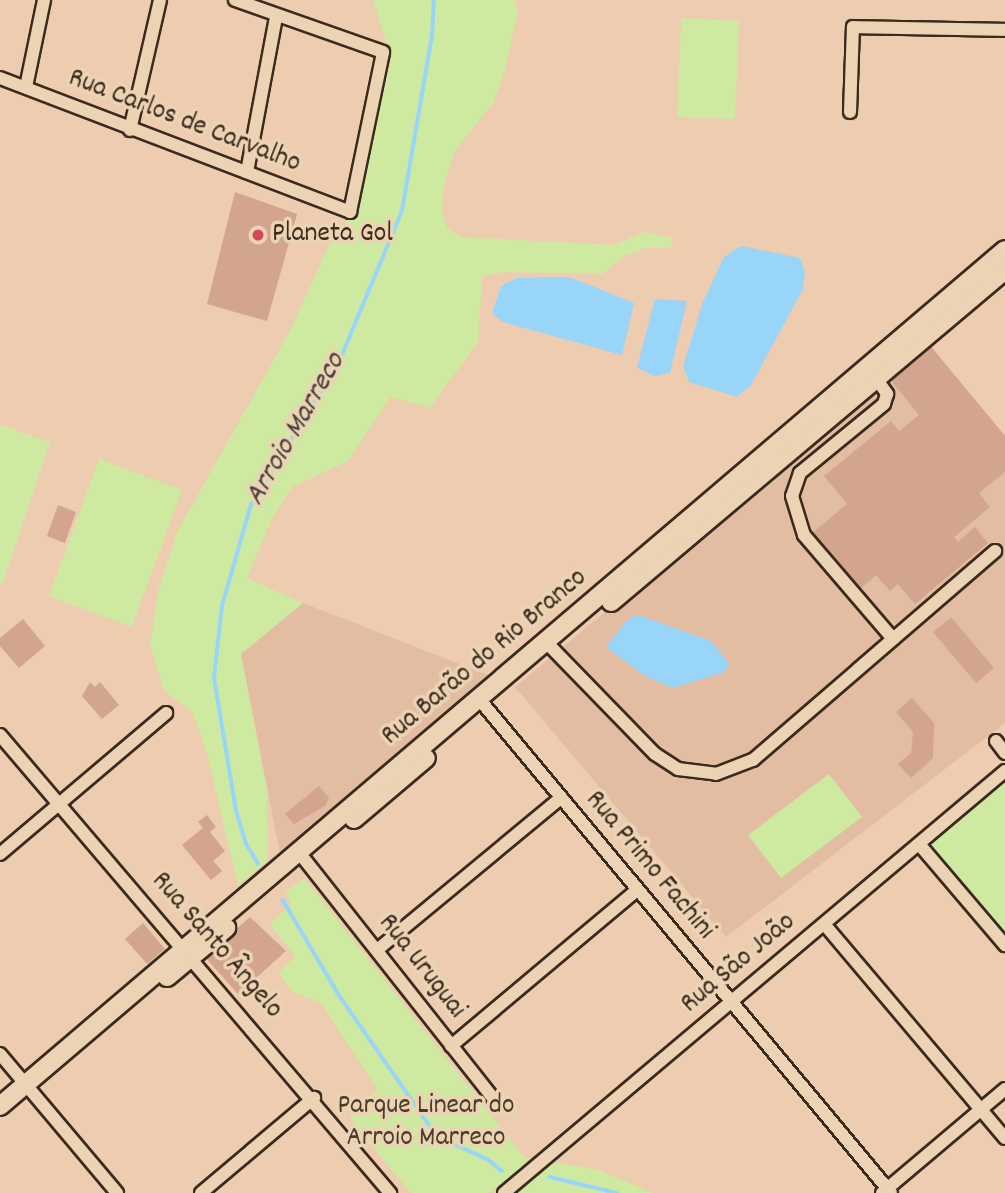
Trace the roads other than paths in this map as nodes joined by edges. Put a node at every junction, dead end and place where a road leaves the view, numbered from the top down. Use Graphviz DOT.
graph roads {
  1 [pos="44,0"];
  2 [pos="160,0"];
  3 [pos="235,0"];
  4 [pos="276,17"];
  5 [pos="1005,30"];
  6 [pos="0,78"];
  7 [pos="26,87"];
  8 [pos="850,112"];
  9 [pos="130,130"];
  10 [pos="247,172"];
  11 [pos="1005,250"];
  12 [pos="1005,270"];
  13 [pos="872,372"];
  14 [pos="995,551"];
  15 [pos="893,639"];
  16 [pos="550,646"];
  17 [pos="483,703"];
  18 [pos="166,713"];
  19 [pos="0,735"];
  20 [pos="996,741"];
  21 [pos="1005,752"];
  22 [pos="1005,771"];
  23 [pos="561,798"];
  24 [pos="60,804"];
  25 [pos="919,844"];
  26 [pos="0,854"];
  27 [pos="305,860"];
  28 [pos="637,890"];
  29 [pos="243,906"];
  30 [pos="825,925"];
  31 [pos="1005,945"];
  32 [pos="377,950"];
  33 [pos="189,952"];
  34 [pos="731,1003"];
  35 [pos="452,1046"];
  36 [pos="0,1054"];
  37 [pos="29,1089"];
  38 [pos="1005,1089"];
  39 [pos="314,1098"];
  40 [pos="498,1104"];
  41 [pos="0,1106"];
  42 [pos="982,1109"];
  43 [pos="0,1121"];
  44 [pos="1005,1138"];
  45 [pos="887,1191"];
  46 [pos="117,1193"];
  47 [pos="201,1193"];
  48 [pos="390,1193"];
  49 [pos="504,1193"];
  1 -- 7 [label="street"];
  2 -- 9 [label="street"];
  3 -- 4 [label="street"];
  4 -- 10 [label="street"];
  4 -- 10 [label="street, Rua Carlos de Carvalho"];
  5 -- 8 [label="street"];
  6 -- 7 [label="street, Rua Carlos de Carvalho"];
  7 -- 9 [label="street, Rua Carlos de Carvalho"];
  9 -- 10 [label="street, Rua Carlos de Carvalho"];
  11 -- 13 [label="main road, Rua Barão do Rio Branco"];
  12 -- 13 [label="main road, Rua Barão do Rio Branco"];
  13 -- 15 [label="street"];
  13 -- 16 [label="main road, Rua Barão do Rio Branco"];
  14 -- 15 [label="street"];
  15 -- 16 [label="street"];
  16 -- 17 [label="main road, Rua Barão do Rio Branco"];
  17 -- 23 [label="street, Rua Primo Fachini"];
  17 -- 27 [label="main road, Rua Barão do Rio Branco"];
  17 -- 29 [label="main road, Rua Barão do Rio Branco"];
  18 -- 24 [label="street"];
  19 -- 24 [label="street, Rua Santo Ângelo"];
  20 -- 21 [label="street"];
  22 -- 25 [label="street, Rua São João"];
  23 -- 28 [label="street, Rua Primo Fachini"];
  23 -- 32 [label="street"];
  24 -- 26 [label="street"];
  24 -- 33 [label="street, Rua Santo Ângelo"];
  25 -- 30 [label="street, Rua São João"];
  25 -- 31 [label="street"];
  27 -- 29 [label="main road, Rua Barão do Rio Branco"];
  27 -- 32 [label="street, Rua Uruguai"];
  28 -- 34 [label="street, Rua Primo Fachini"];
  28 -- 35 [label="street"];
  29 -- 33 [label="main road, Rua Barão do Rio Branco"];
  30 -- 34 [label="street, Rua São João"];
  30 -- 42 [label="street"];
  32 -- 35 [label="street, Rua Uruguai"];
  33 -- 37 [label="main road, Rua Barão do Rio Branco"];
  33 -- 39 [label="street, Rua Santo Ângelo"];
  34 -- 45 [label="street, Rua Primo Fachini"];
  34 -- 49 [label="street, Rua São João"];
  35 -- 40 [label="street, Rua Uruguai"];
  36 -- 37 [label="street"];
  37 -- 41 [label="main road, Rua Barão do Rio Branco"];
  37 -- 43 [label="main road, Rua Barão do Rio Branco"];
  37 -- 46 [label="street"];
  38 -- 42 [label="street"];
  39 -- 47 [label="street"];
  39 -- 48 [label="street, Rua Santo Ângelo"];
  42 -- 44 [label="street"];
  42 -- 45 [label="street"];
}
